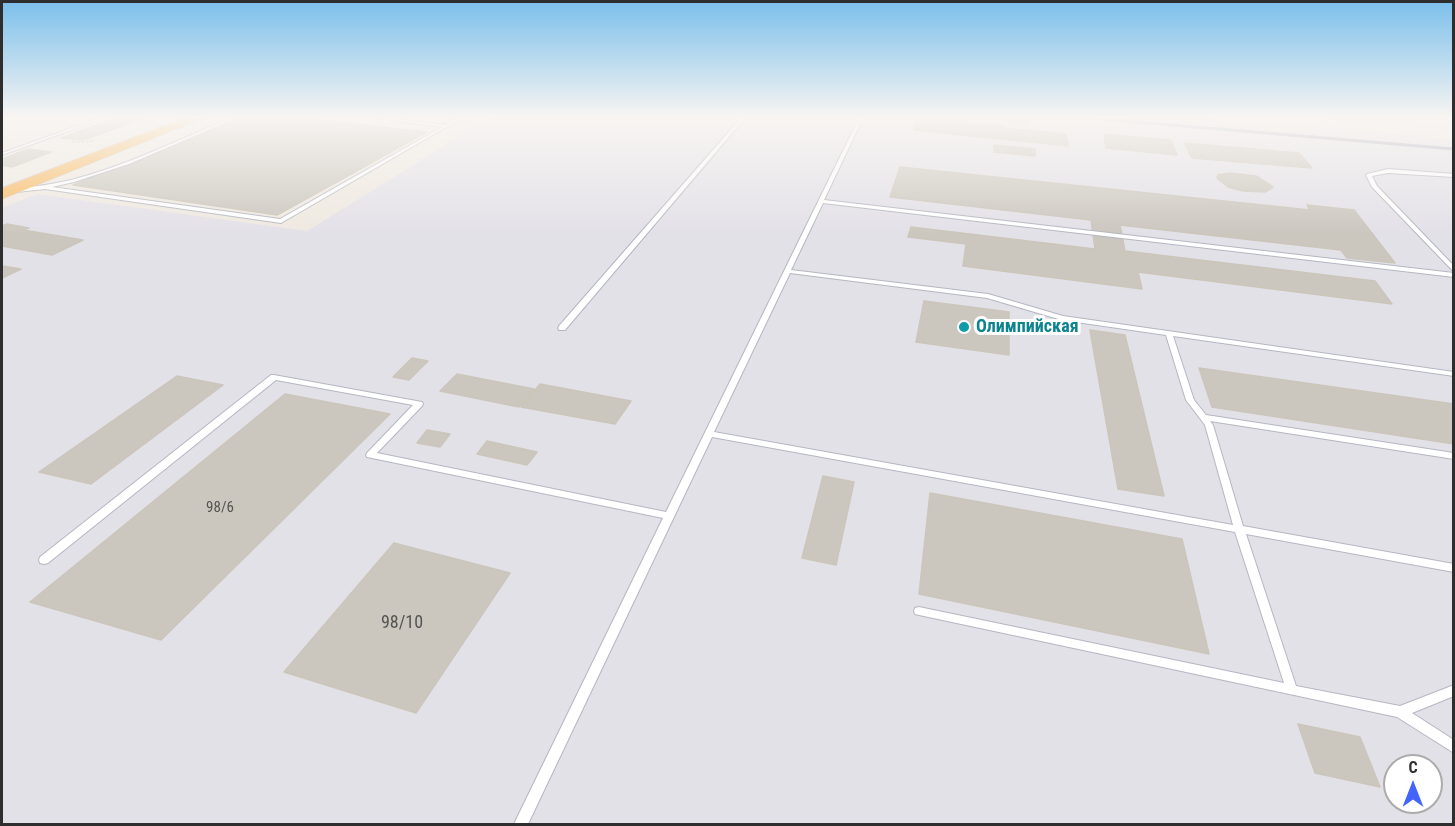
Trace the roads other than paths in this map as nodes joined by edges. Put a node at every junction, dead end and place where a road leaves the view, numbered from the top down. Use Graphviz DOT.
graph roads {
  1 [pos="82,157"];
  2 [pos="92,157"];
  3 [pos="139,157"];
  4 [pos="393,157"];
  5 [pos="710,157"];
  6 [pos="842,157"];
  7 [pos="1454,177"];
  8 [pos="47,188"];
  9 [pos="4,189"];
  10 [pos="821,201"];
  11 [pos="1454,270"];
  12 [pos="787,271"];
  13 [pos="1454,275"];
  14 [pos="562,328"];
  15 [pos="1169,334"];
  16 [pos="1454,374"];
  17 [pos="1203,417"];
  18 [pos="709,434"];
  19 [pos="1454,456"];
  20 [pos="669,516"];
  21 [pos="1239,529"];
  22 [pos="44,560"];
  23 [pos="1454,568"];
  24 [pos="919,611"];
  25 [pos="1292,690"];
  26 [pos="1454,690"];
  27 [pos="1400,712"];
  28 [pos="1454,747"];
  29 [pos="521,825"];
  1 -- 9 [label="highway"];
  2 -- 9 [label="highway"];
  3 -- 8 [label="lane"];
  4 -- 8 [label="lane"];
  5 -- 14 [label="lane"];
  6 -- 10 [label="lane"];
  7 -- 11 [label="lane"];
  8 -- 9 [label="lane"];
  10 -- 12 [label="lane"];
  10 -- 13 [label="lane"];
  12 -- 15 [label="lane"];
  12 -- 18 [label="lane"];
  15 -- 16 [label="lane"];
  15 -- 17 [label="lane"];
  17 -- 19 [label="lane"];
  17 -- 21 [label="lane"];
  18 -- 20 [label="lane"];
  18 -- 21 [label="lane"];
  20 -- 22 [label="lane"];
  20 -- 29 [label="lane"];
  21 -- 23 [label="lane"];
  21 -- 25 [label="lane"];
  24 -- 25 [label="lane"];
  25 -- 27 [label="lane"];
  26 -- 27 [label="lane"];
  27 -- 28 [label="lane"];
}
